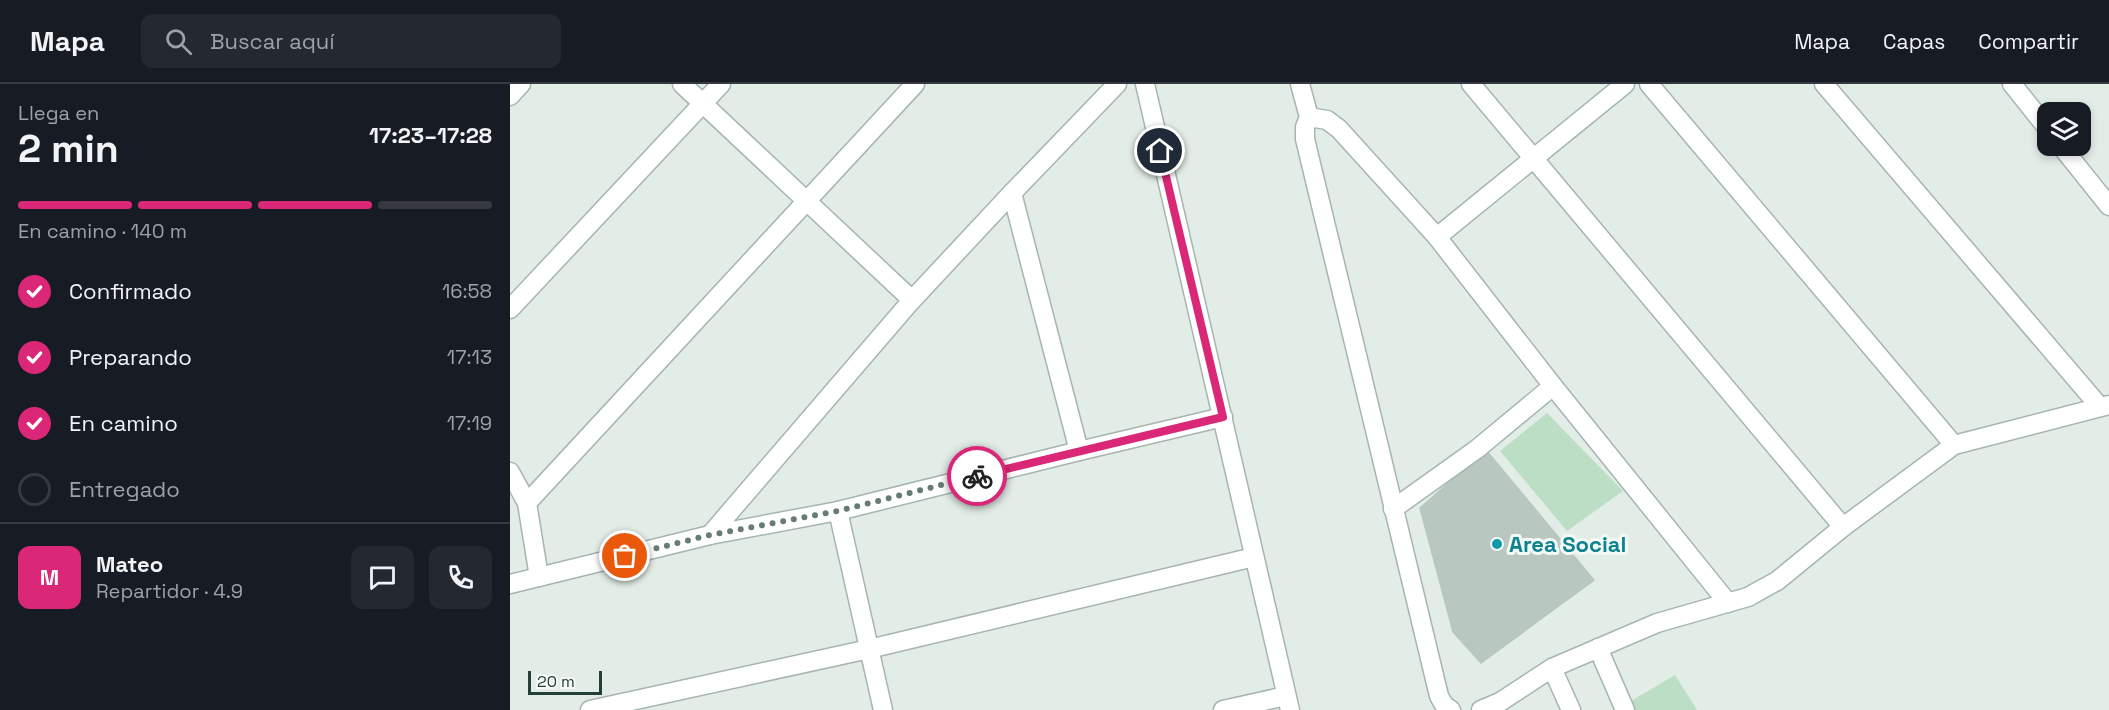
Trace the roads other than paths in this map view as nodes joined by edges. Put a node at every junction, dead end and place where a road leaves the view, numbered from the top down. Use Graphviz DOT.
graph roads {
  1 [pos="521,84"];
  2 [pos="682,84"];
  3 [pos="721,84"];
  4 [pos="915,84"];
  5 [pos="1117,84"];
  6 [pos="1145,84"];
  7 [pos="1300,84"];
  8 [pos="1471,84"];
  9 [pos="1625,84"];
  10 [pos="1649,84"];
  11 [pos="1824,84"];
  12 [pos="2012,84"];
  13 [pos="510,96"];
  14 [pos="703,104"];
  15 [pos="2037,115"];
  16 [pos="1309,117"];
  17 [pos="2069,156"];
  18 [pos="1534,159"];
  19 [pos="1012,193"];
  20 [pos="805,201"];
  21 [pos="2109,206"];
  22 [pos="1437,237"];
  23 [pos="912,300"];
  24 [pos="510,309"];
  25 [pos="1553,386"];
  26 [pos="2104,406"];
  27 [pos="1223,417"];
  28 [pos="1954,445"];
  29 [pos="1079,451"];
  30 [pos="510,472"];
  31 [pos="527,503"];
  32 [pos="1393,509"];
  33 [pos="838,511"];
  34 [pos="1843,527"];
  35 [pos="710,535"];
  36 [pos="1254,557"];
  37 [pos="540,577"];
  38 [pos="510,584"];
  39 [pos="1728,603"];
  40 [pos="1598,648"];
  41 [pos="869,649"];
  42 [pos="1552,668"];
  43 [pos="1288,703"];
  44 [pos="590,710"];
  45 [pos="883,710"];
  46 [pos="1223,710"];
  47 [pos="1451,710"];
  48 [pos="1480,710"];
  49 [pos="1570,710"];
  50 [pos="1624,710"];
  1 -- 13 [label="street"];
  2 -- 14 [label="street"];
  3 -- 14 [label="street"];
  4 -- 20 [label="street"];
  5 -- 19 [label="street"];
  6 -- 27 [label="street"];
  7 -- 16 [label="street"];
  8 -- 18 [label="street"];
  9 -- 18 [label="street"];
  10 -- 28 [label="street"];
  11 -- 26 [label="street"];
  12 -- 15 [label="street"];
  14 -- 20 [label="street"];
  14 -- 24 [label="street"];
  16 -- 22 [label="street"];
  16 -- 32 [label="street"];
  17 -- 21 [label="street"];
  18 -- 22 [label="street"];
  18 -- 34 [label="street"];
  19 -- 23 [label="street"];
  19 -- 29 [label="street"];
  20 -- 23 [label="street"];
  20 -- 31 [label="street"];
  22 -- 25 [label="street"];
  23 -- 35 [label="street"];
  25 -- 32 [label="street"];
  25 -- 39 [label="street"];
  26 -- 28 [label="street"];
  27 -- 29 [label="street"];
  27 -- 36 [label="street"];
  28 -- 34 [label="street"];
  29 -- 33 [label="street"];
  30 -- 31 [label="street"];
  31 -- 37 [label="street"];
  32 -- 47 [label="street"];
  33 -- 35 [label="street"];
  33 -- 41 [label="street"];
  34 -- 39 [label="street"];
  35 -- 37 [label="street"];
  36 -- 41 [label="street"];
  36 -- 43 [label="street"];
  37 -- 38 [label="street"];
  39 -- 40 [label="street"];
  40 -- 42 [label="street"];
  40 -- 50 [label="street"];
  41 -- 44 [label="street"];
  41 -- 45 [label="street"];
  42 -- 48 [label="street"];
  42 -- 49 [label="street"];
  43 -- 46 [label="street"];
}
